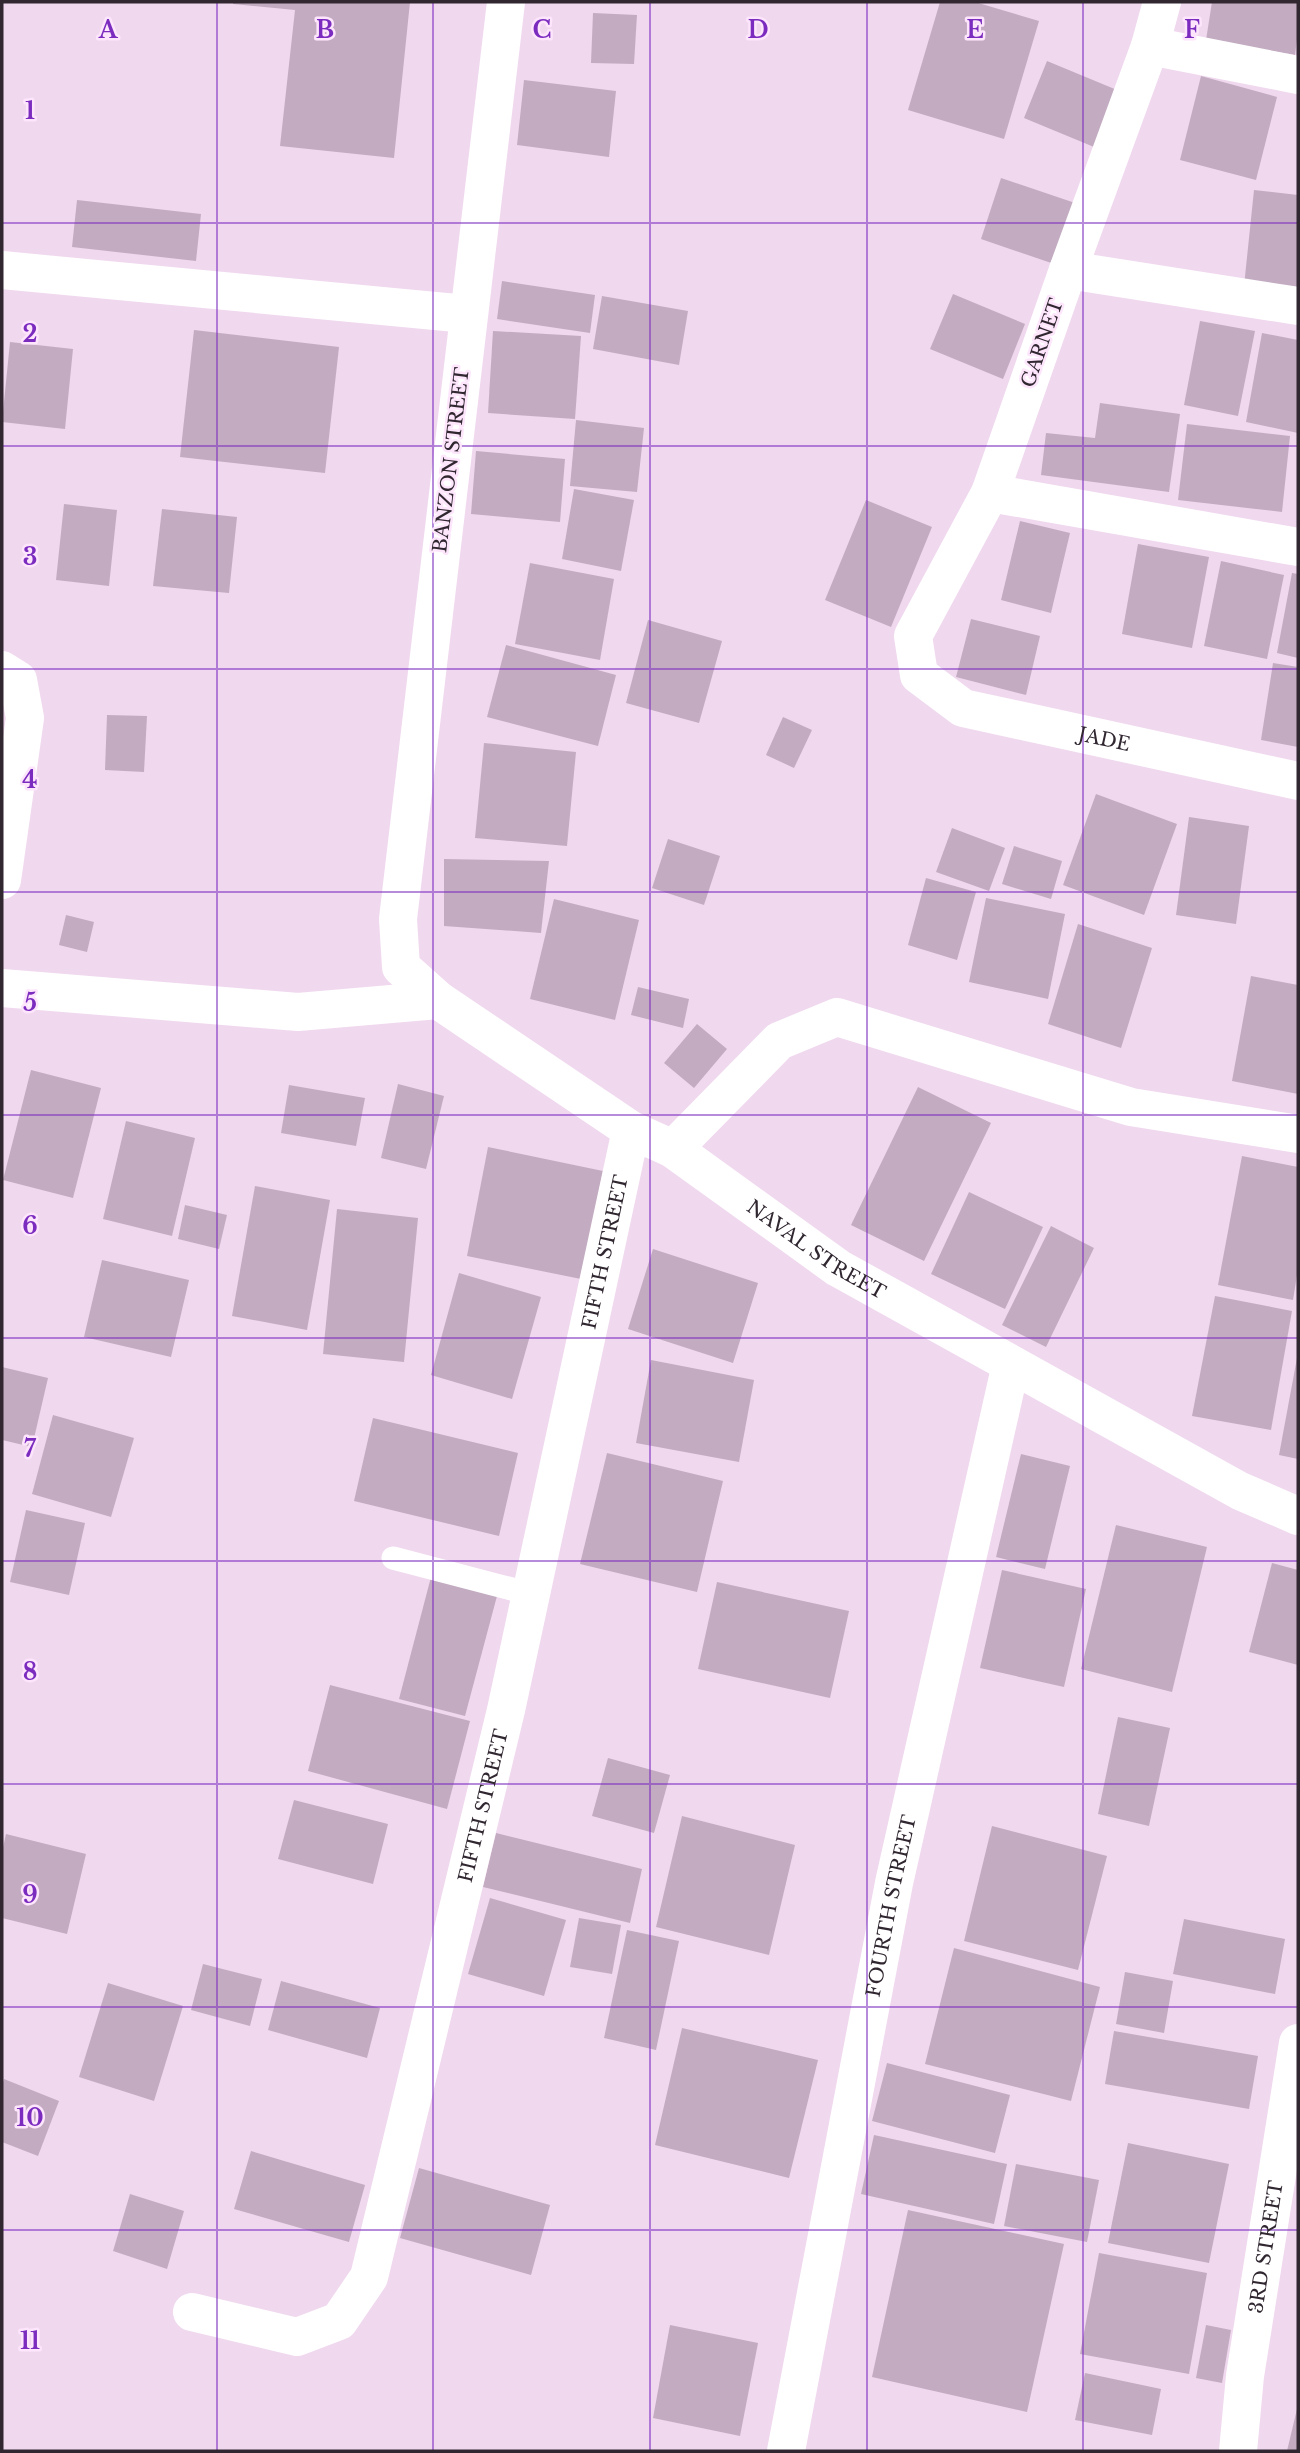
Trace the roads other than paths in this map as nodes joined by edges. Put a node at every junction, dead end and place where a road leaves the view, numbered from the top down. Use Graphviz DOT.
graph roads {
  1 [pos="506,2"];
  2 [pos="1162,2"];
  3 [pos="1150,46"];
  4 [pos="1298,75"];
  5 [pos="2,270"];
  6 [pos="1068,270"];
  7 [pos="1298,306"];
  8 [pos="467,314"];
  9 [pos="990,493"];
  10 [pos="1298,547"];
  11 [pos="2,670"];
  12 [pos="919,675"];
  13 [pos="1298,781"];
  14 [pos="2,880"];
  15 [pos="398,919"];
  16 [pos="2,988"];
  17 [pos="438,1000"];
  18 [pos="631,1130"];
  19 [pos="1298,1134"];
  20 [pos="673,1149"];
  21 [pos="1010,1364"];
  22 [pos="1298,1516"];
  23 [pos="393,1558"];
  24 [pos="531,1594"];
  25 [pos="1298,2043"];
  26 [pos="192,2312"];
  27 [pos="786,2451"];
  28 [pos="1238,2451"];
  1 -- 8 [label="street, BANZON STREET"];
  2 -- 3 [label="street, GARNET"];
  3 -- 4 [label="street"];
  3 -- 6 [label="street, GARNET"];
  5 -- 8 [label="street"];
  6 -- 7 [label="street"];
  6 -- 9 [label="street, GARNET"];
  8 -- 15 [label="street, BANZON STREET"];
  9 -- 10 [label="street"];
  9 -- 12 [label="street, GARNET"];
  11 -- 14 [label="street"];
  12 -- 13 [label="street, JADE"];
  15 -- 17 [label="street, NAVAL STREET"];
  16 -- 17 [label="street"];
  17 -- 18 [label="street, NAVAL STREET"];
  18 -- 20 [label="street, NAVAL STREET"];
  18 -- 24 [label="street, FIFTH STREET"];
  19 -- 20 [label="street"];
  20 -- 21 [label="street, NAVAL STREET"];
  21 -- 22 [label="street, NAVAL STREET"];
  21 -- 27 [label="street, FOURTH STREET"];
  23 -- 24 [label="lane"];
  24 -- 26 [label="street, FIFTH STREET"];
  25 -- 28 [label="street, 3RD STREET"];
}
